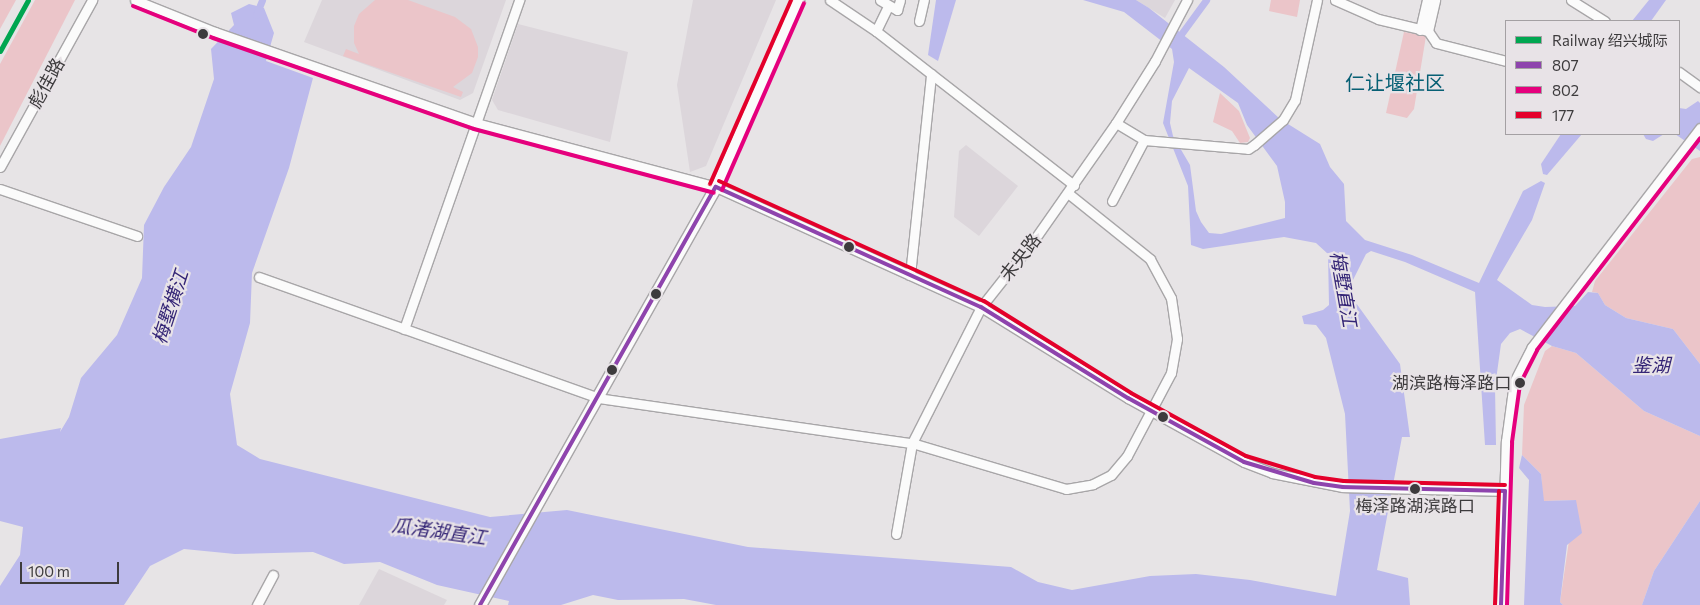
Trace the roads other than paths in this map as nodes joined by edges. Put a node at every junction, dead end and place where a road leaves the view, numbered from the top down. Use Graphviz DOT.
graph roads {
  1 [pos="92,0"];
  2 [pos="135,0"];
  3 [pos="519,0"];
  4 [pos="798,0"];
  5 [pos="830,0"];
  6 [pos="900,0"];
  7 [pos="924,0"];
  8 [pos="1187,0"];
  9 [pos="1317,0"];
  10 [pos="1335,0"];
  11 [pos="1427,0"];
  12 [pos="1435,0"];
  13 [pos="1571,0"];
  14 [pos="884,3"];
  15 [pos="1603,20"];
  16 [pos="919,21"];
  17 [pos="1424,30"];
  18 [pos="876,31"];
  19 [pos="1505,61"];
  20 [pos="1680,73"];
  21 [pos="931,74"];
  22 [pos="1700,86"];
  23 [pos="476,123"];
  24 [pos="1116,124"];
  25 [pos="1700,128"];
  26 [pos="1144,140"];
  27 [pos="0,167"];
  28 [pos="1074,185"];
  29 [pos="716,187"];
  30 [pos="0,189"];
  31 [pos="1068,193"];
  32 [pos="1112,201"];
  33 [pos="137,236"];
  34 [pos="910,275"];
  35 [pos="259,277"];
  36 [pos="982,307"];
  37 [pos="404,329"];
  38 [pos="598,398"];
  39 [pos="1152,411"];
  40 [pos="912,443"];
  41 [pos="1504,490"];
  42 [pos="896,534"];
  43 [pos="273,576"];
  44 [pos="256,605"];
  45 [pos="480,605"];
  46 [pos="1501,605"];
  1 -- 27 [label="street, 彪佳路"];
  2 -- 23 [label="street"];
  3 -- 23 [label="street"];
  4 -- 29 [label="main road"];
  5 -- 18 [label="street"];
  6 -- 14 [label="street"];
  7 -- 16 [label="street"];
  8 -- 24 [label="street, 未央路"];
  9 -- 26 [label="street"];
  10 -- 17 [label="street"];
  11 -- 17 [label="street"];
  12 -- 17 [label="street"];
  13 -- 15 [label="street"];
  14 -- 18 [label="street"];
  17 -- 19 [label="street"];
  18 -- 21 [label="street"];
  20 -- 22 [label="street"];
  21 -- 28 [label="street"];
  21 -- 34 [label="street"];
  23 -- 29 [label="street"];
  23 -- 37 [label="street"];
  24 -- 26 [label="street"];
  24 -- 28 [label="street, 未央路"];
  25 -- 41 [label="street"];
  26 -- 32 [label="street"];
  28 -- 31 [label="street, 未央路"];
  29 -- 34 [label="street"];
  29 -- 38 [label="main road"];
  30 -- 33 [label="street"];
  31 -- 36 [label="street, 未央路"];
  31 -- 39 [label="street"];
  34 -- 36 [label="street"];
  35 -- 37 [label="street"];
  36 -- 39 [label="street"];
  36 -- 40 [label="street, 未央路"];
  37 -- 38 [label="street"];
  38 -- 40 [label="street"];
  38 -- 45 [label="main road"];
  39 -- 40 [label="street"];
  39 -- 41 [label="street"];
  40 -- 42 [label="street, 未央路"];
  41 -- 46 [label="street"];
  43 -- 44 [label="street"];
}
